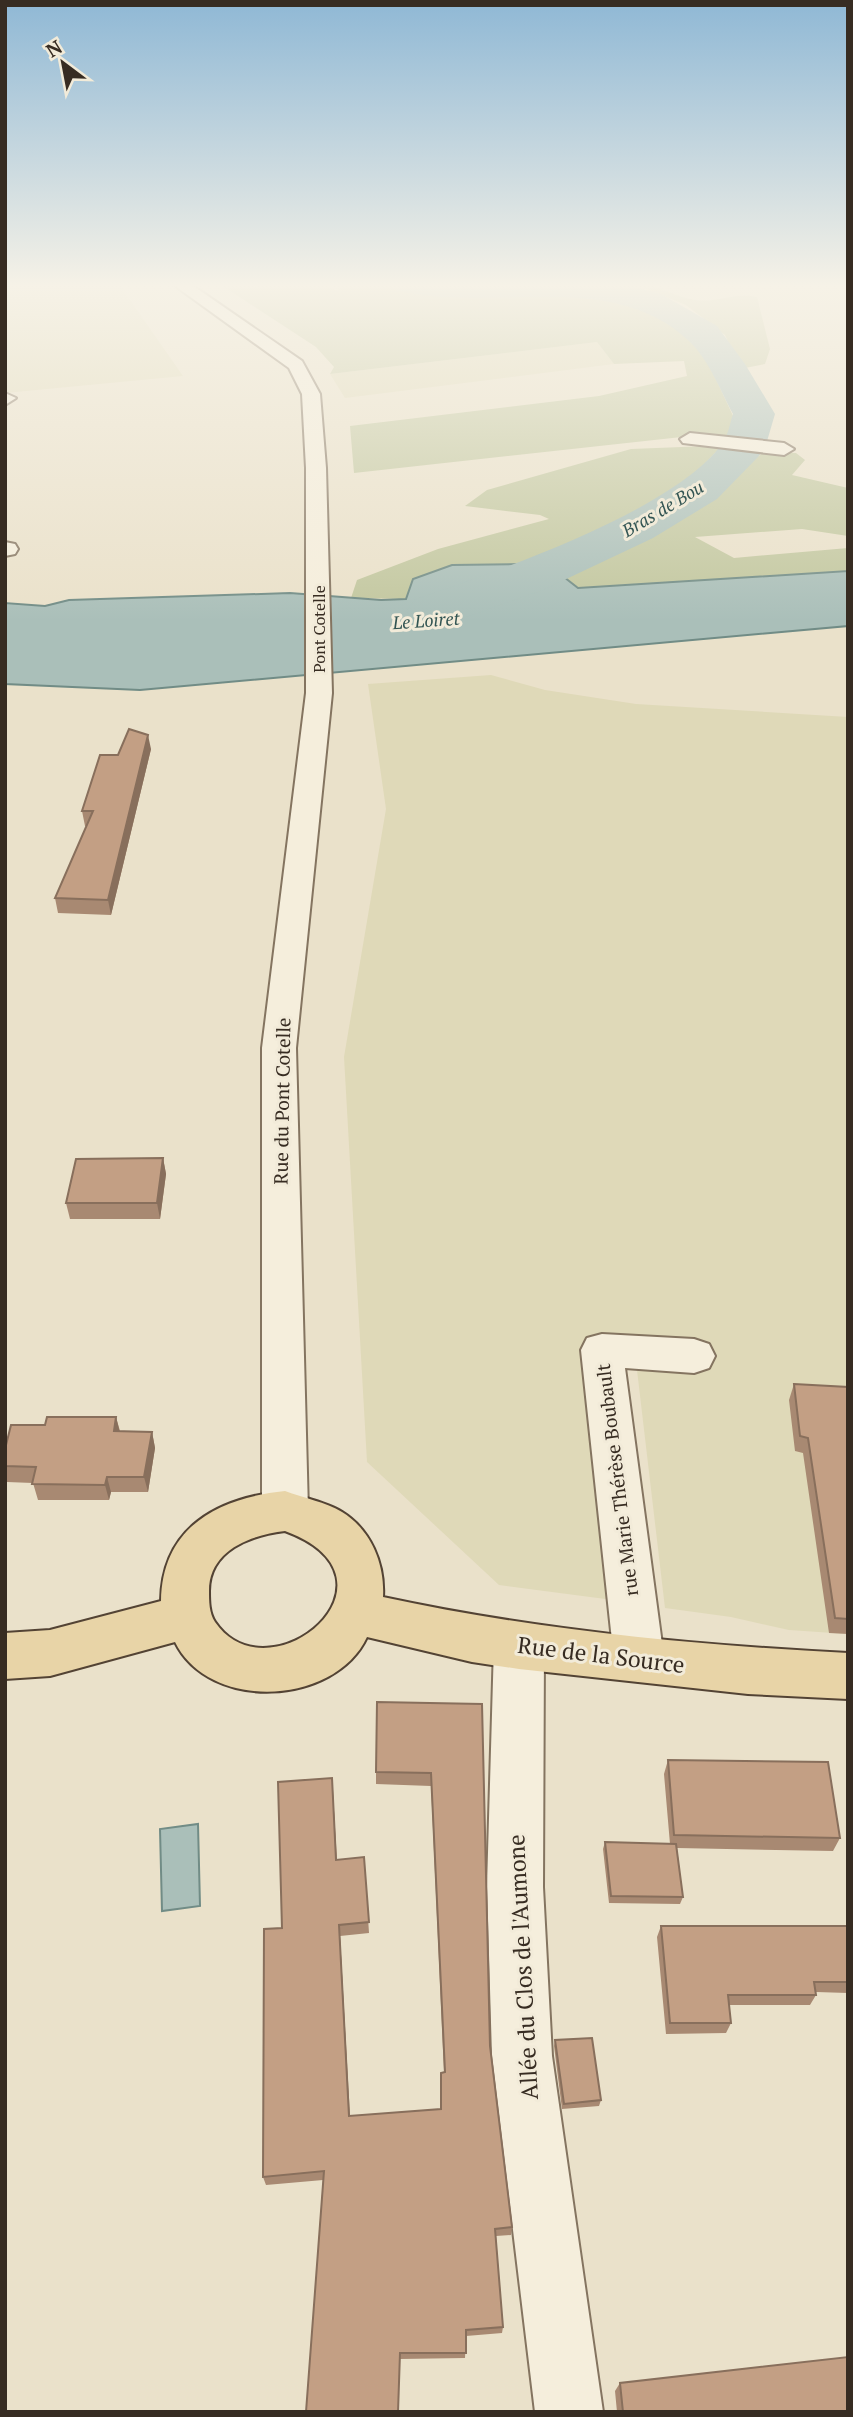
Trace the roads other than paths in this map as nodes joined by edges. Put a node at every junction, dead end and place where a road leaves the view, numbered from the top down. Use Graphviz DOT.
graph roads {
  1 [pos="311,396"];
  2 [pos="690,439"];
  3 [pos="784,449"];
  4 [pos="319,693"];
  5 [pos="694,1356"];
  6 [pos="285,1511"];
  7 [pos="357,1613"];
  8 [pos="186,1617"];
  9 [pos="519,1646"];
  10 [pos="5,1656"];
  11 [pos="639,1659"];
  12 [pos="848,1676"];
  13 [pos="569,2412"];
  1 -- 4 [label="street, Pont Cotelle"];
  2 -- 3 [label="street"];
  4 -- 6 [label="street, Rue du Pont Cotelle"];
  5 -- 11 [label="street, rue Marie Thérèse Boubault"];
  6 -- 7 [label="main road"];
  6 -- 8 [label="main road"];
  7 -- 8 [label="main road"];
  7 -- 9 [label="main road, Rue de la Source"];
  8 -- 10 [label="main road"];
  9 -- 11 [label="main road, Rue de la Source"];
  9 -- 13 [label="street, Allée du Clos de l'Aumone"];
  11 -- 12 [label="main road, Rue de la Source"];
}
